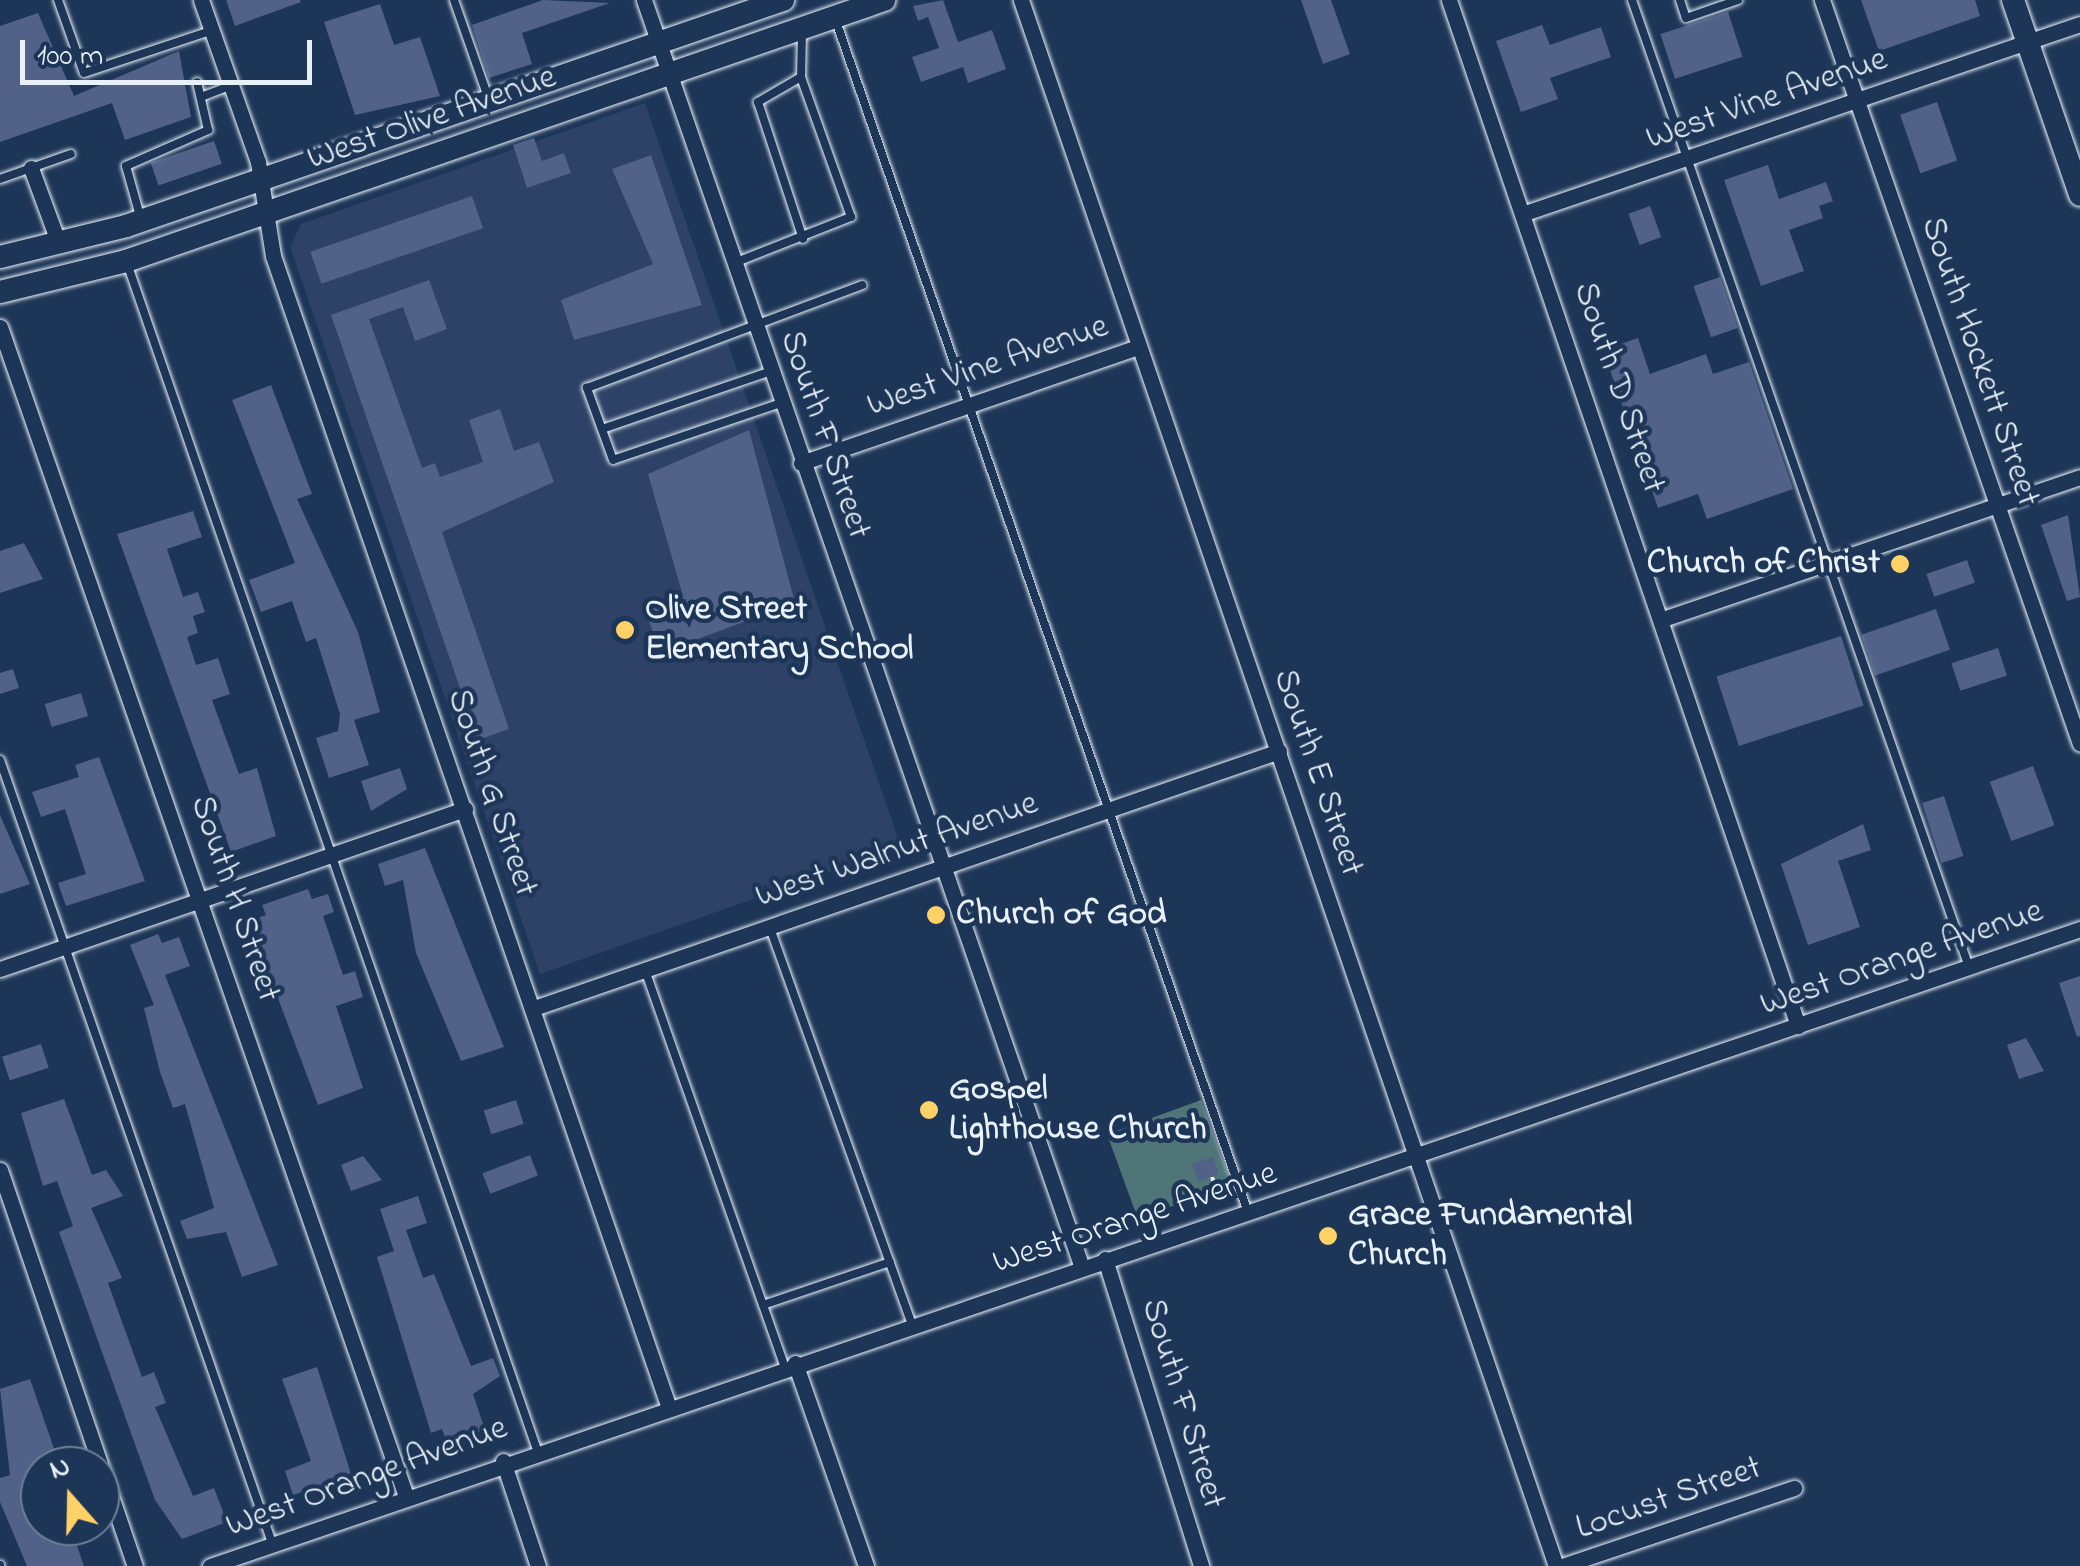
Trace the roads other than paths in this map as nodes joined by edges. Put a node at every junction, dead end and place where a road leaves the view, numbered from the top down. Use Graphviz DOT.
graph roads {
  1 [pos="58,0"];
  2 [pos="201,0"];
  3 [pos="454,0"];
  4 [pos="644,0"];
  5 [pos="783,0"];
  6 [pos="884,0"];
  7 [pos="1021,0"];
  8 [pos="1449,0"];
  9 [pos="1632,0"];
  10 [pos="1680,0"];
  11 [pos="1738,0"];
  12 [pos="1822,0"];
  13 [pos="2012,0"];
  14 [pos="834,17"];
  15 [pos="2080,24"];
  16 [pos="800,29"];
  17 [pos="212,30"];
  18 [pos="659,42"];
  19 [pos="2027,42"];
  20 [pos="670,74"];
  21 [pos="801,76"];
  22 [pos="196,82"];
  23 [pos="231,86"];
  24 [pos="202,96"];
  25 [pos="489,101"];
  26 [pos="1856,102"];
  27 [pos="71,154"];
  28 [pos="1686,159"];
  29 [pos="415,162"];
  30 [pos="31,168"];
  31 [pos="0,179"];
  32 [pos="2080,195"];
  33 [pos="260,198"];
  34 [pos="1525,213"];
  35 [pos="141,221"];
  36 [pos="803,238"];
  37 [pos="59,244"];
  38 [pos="0,257"];
  39 [pos="126,261"];
  40 [pos="734,262"];
  41 [pos="862,286"];
  42 [pos="0,292"];
  43 [pos="0,327"];
  44 [pos="757,330"];
  45 [pos="1137,347"];
  46 [pos="770,372"];
  47 [pos="781,403"];
  48 [pos="974,403"];
  49 [pos="602,429"];
  50 [pos="801,462"];
  51 [pos="2080,477"];
  52 [pos="1999,507"];
  53 [pos="1828,564"];
  54 [pos="1666,618"];
  55 [pos="2080,744"];
  56 [pos="1279,751"];
  57 [pos="0,760"];
  58 [pos="1111,809"];
  59 [pos="464,810"];
  60 [pos="330,854"];
  61 [pos="943,868"];
  62 [pos="202,896"];
  63 [pos="769,927"];
  64 [pos="2080,929"];
  65 [pos="64,946"];
  66 [pos="1970,967"];
  67 [pos="0,970"];
  68 [pos="644,970"];
  69 [pos="534,1008"];
  70 [pos="1798,1026"];
  71 [pos="1416,1158"];
  72 [pos="0,1170"];
  73 [pos="1248,1213"];
  74 [pos="1105,1260"];
  75 [pos="890,1262"];
  76 [pos="1082,1268"];
  77 [pos="764,1305"];
  78 [pos="912,1324"];
  79 [pos="790,1365"];
  80 [pos="669,1408"];
  81 [pos="537,1450"];
  82 [pos="503,1461"];
  83 [pos="1794,1488"];
  84 [pos="405,1494"];
  85 [pos="272,1544"];
  86 [pos="135,1566"];
  87 [pos="210,1566"];
  88 [pos="538,1566"];
  89 [pos="866,1566"];
  90 [pos="1201,1566"];
  91 [pos="1559,1566"];
  1 -- 17 [label="lane"];
  2 -- 17 [label="street, South G Street"];
  3 -- 25 [label="lane"];
  4 -- 18 [label="street, South F Street"];
  5 -- 18 [label="main road, West Olive Avenue"];
  6 -- 14 [label="main road, West Olive Avenue"];
  7 -- 45 [label="street, South E Street"];
  8 -- 34 [label="street, South D Street"];
  9 -- 28 [label="lane"];
  10 -- 11 [label="lane"];
  12 -- 26 [label="street, South Hockett Street"];
  13 -- 19 [label="main road"];
  14 -- 16 [label="main road, West Olive Avenue"];
  14 -- 48 [label="lane"];
  15 -- 19 [label="street, West Vine Avenue"];
  16 -- 20 [label="main road, West Olive Avenue"];
  16 -- 21 [label="lane"];
  17 -- 23 [label="street, South G Street"];
  18 -- 20 [label="street, South F Street"];
  18 -- 25 [label="main road, West Olive Avenue"];
  19 -- 26 [label="street, West Vine Avenue"];
  19 -- 32 [label="main road"];
  20 -- 29 [label="main road, West Olive Avenue"];
  20 -- 40 [label="street, South F Street"];
  21 -- 36 [label="lane"];
  21 -- 36 [label="lane"];
  22 -- 24 [label="lane"];
  23 -- 24 [label="lane"];
  23 -- 33 [label="street, South G Street"];
  24 -- 35 [label="lane"];
  25 -- 29 [label="main road"];
  25 -- 33 [label="main road, West Olive Avenue"];
  26 -- 28 [label="street, West Vine Avenue"];
  26 -- 52 [label="street, South Hockett Street"];
  27 -- 30 [label="lane"];
  28 -- 34 [label="street, West Vine Avenue"];
  28 -- 53 [label="lane"];
  29 -- 33 [label="main road, West Olive Avenue"];
  30 -- 31 [label="lane"];
  30 -- 37 [label="street"];
  33 -- 35 [label="main road, West Olive Avenue"];
  33 -- 39 [label="main road, West Olive Avenue"];
  33 -- 59 [label="street, South G Street"];
  34 -- 54 [label="street, South D Street"];
  35 -- 37 [label="main road, West Olive Avenue"];
  36 -- 40 [label="lane"];
  37 -- 38 [label="main road, West Olive Avenue"];
  39 -- 42 [label="main road, West Olive Avenue"];
  39 -- 60 [label="lane"];
  40 -- 44 [label="street, South F Street"];
  41 -- 44 [label="lane"];
  43 -- 62 [label="street, South H Street"];
  44 -- 46 [label="street, South F Street"];
  44 -- 49 [label="lane"];
  45 -- 48 [label="street, West Vine Avenue"];
  45 -- 56 [label="street, South E Street"];
  46 -- 47 [label="street, South F Street"];
  46 -- 49 [label="lane"];
  47 -- 49 [label="lane"];
  47 -- 50 [label="street, South F Street"];
  48 -- 50 [label="street, West Vine Avenue"];
  48 -- 58 [label="lane"];
  50 -- 61 [label="street, South F Street"];
  51 -- 52 [label="street"];
  52 -- 53 [label="street"];
  52 -- 55 [label="street, South Hockett Street"];
  53 -- 54 [label="street"];
  53 -- 66 [label="lane"];
  54 -- 70 [label="street, South D Street"];
  56 -- 58 [label="street, West Walnut Avenue"];
  56 -- 71 [label="street, South E Street"];
  57 -- 65 [label="lane"];
  58 -- 61 [label="street, West Walnut Avenue"];
  58 -- 73 [label="lane"];
  59 -- 60 [label="street"];
  59 -- 69 [label="street, South G Street"];
  60 -- 62 [label="street"];
  60 -- 81 [label="lane"];
  61 -- 63 [label="street, West Walnut Avenue"];
  61 -- 76 [label="street, South F Street"];
  62 -- 65 [label="street"];
  62 -- 84 [label="street, South H Street"];
  63 -- 68 [label="street, West Walnut Avenue"];
  63 -- 75 [label="lane"];
  64 -- 66 [label="street, West Orange Avenue"];
  65 -- 67 [label="street"];
  65 -- 85 [label="lane"];
  66 -- 70 [label="street, West Orange Avenue"];
  68 -- 69 [label="street, West Walnut Avenue"];
  68 -- 77 [label="lane"];
  69 -- 80 [label="street, South G Street"];
  70 -- 71 [label="street, West Orange Avenue"];
  71 -- 73 [label="street, West Orange Avenue"];
  71 -- 91 [label="street, South E Street"];
  72 -- 86 [label="street"];
  73 -- 74 [label="street, West Orange Avenue"];
  74 -- 76 [label="street, West Orange Avenue"];
  74 -- 90 [label="street, South F Street"];
  75 -- 77 [label="lane"];
  75 -- 78 [label="lane"];
  76 -- 78 [label="street, West Orange Avenue"];
  77 -- 79 [label="lane"];
  78 -- 79 [label="street, West Orange Avenue"];
  79 -- 80 [label="street, West Orange Avenue"];
  79 -- 89 [label="street"];
  80 -- 81 [label="street, West Orange Avenue"];
  81 -- 82 [label="street, West Orange Avenue"];
  82 -- 84 [label="street, West Orange Avenue"];
  82 -- 88 [label="street"];
  83 -- 91 [label="street, Locust Street"];
  84 -- 85 [label="street, West Orange Avenue"];
  85 -- 87 [label="street, West Orange Avenue"];
}
